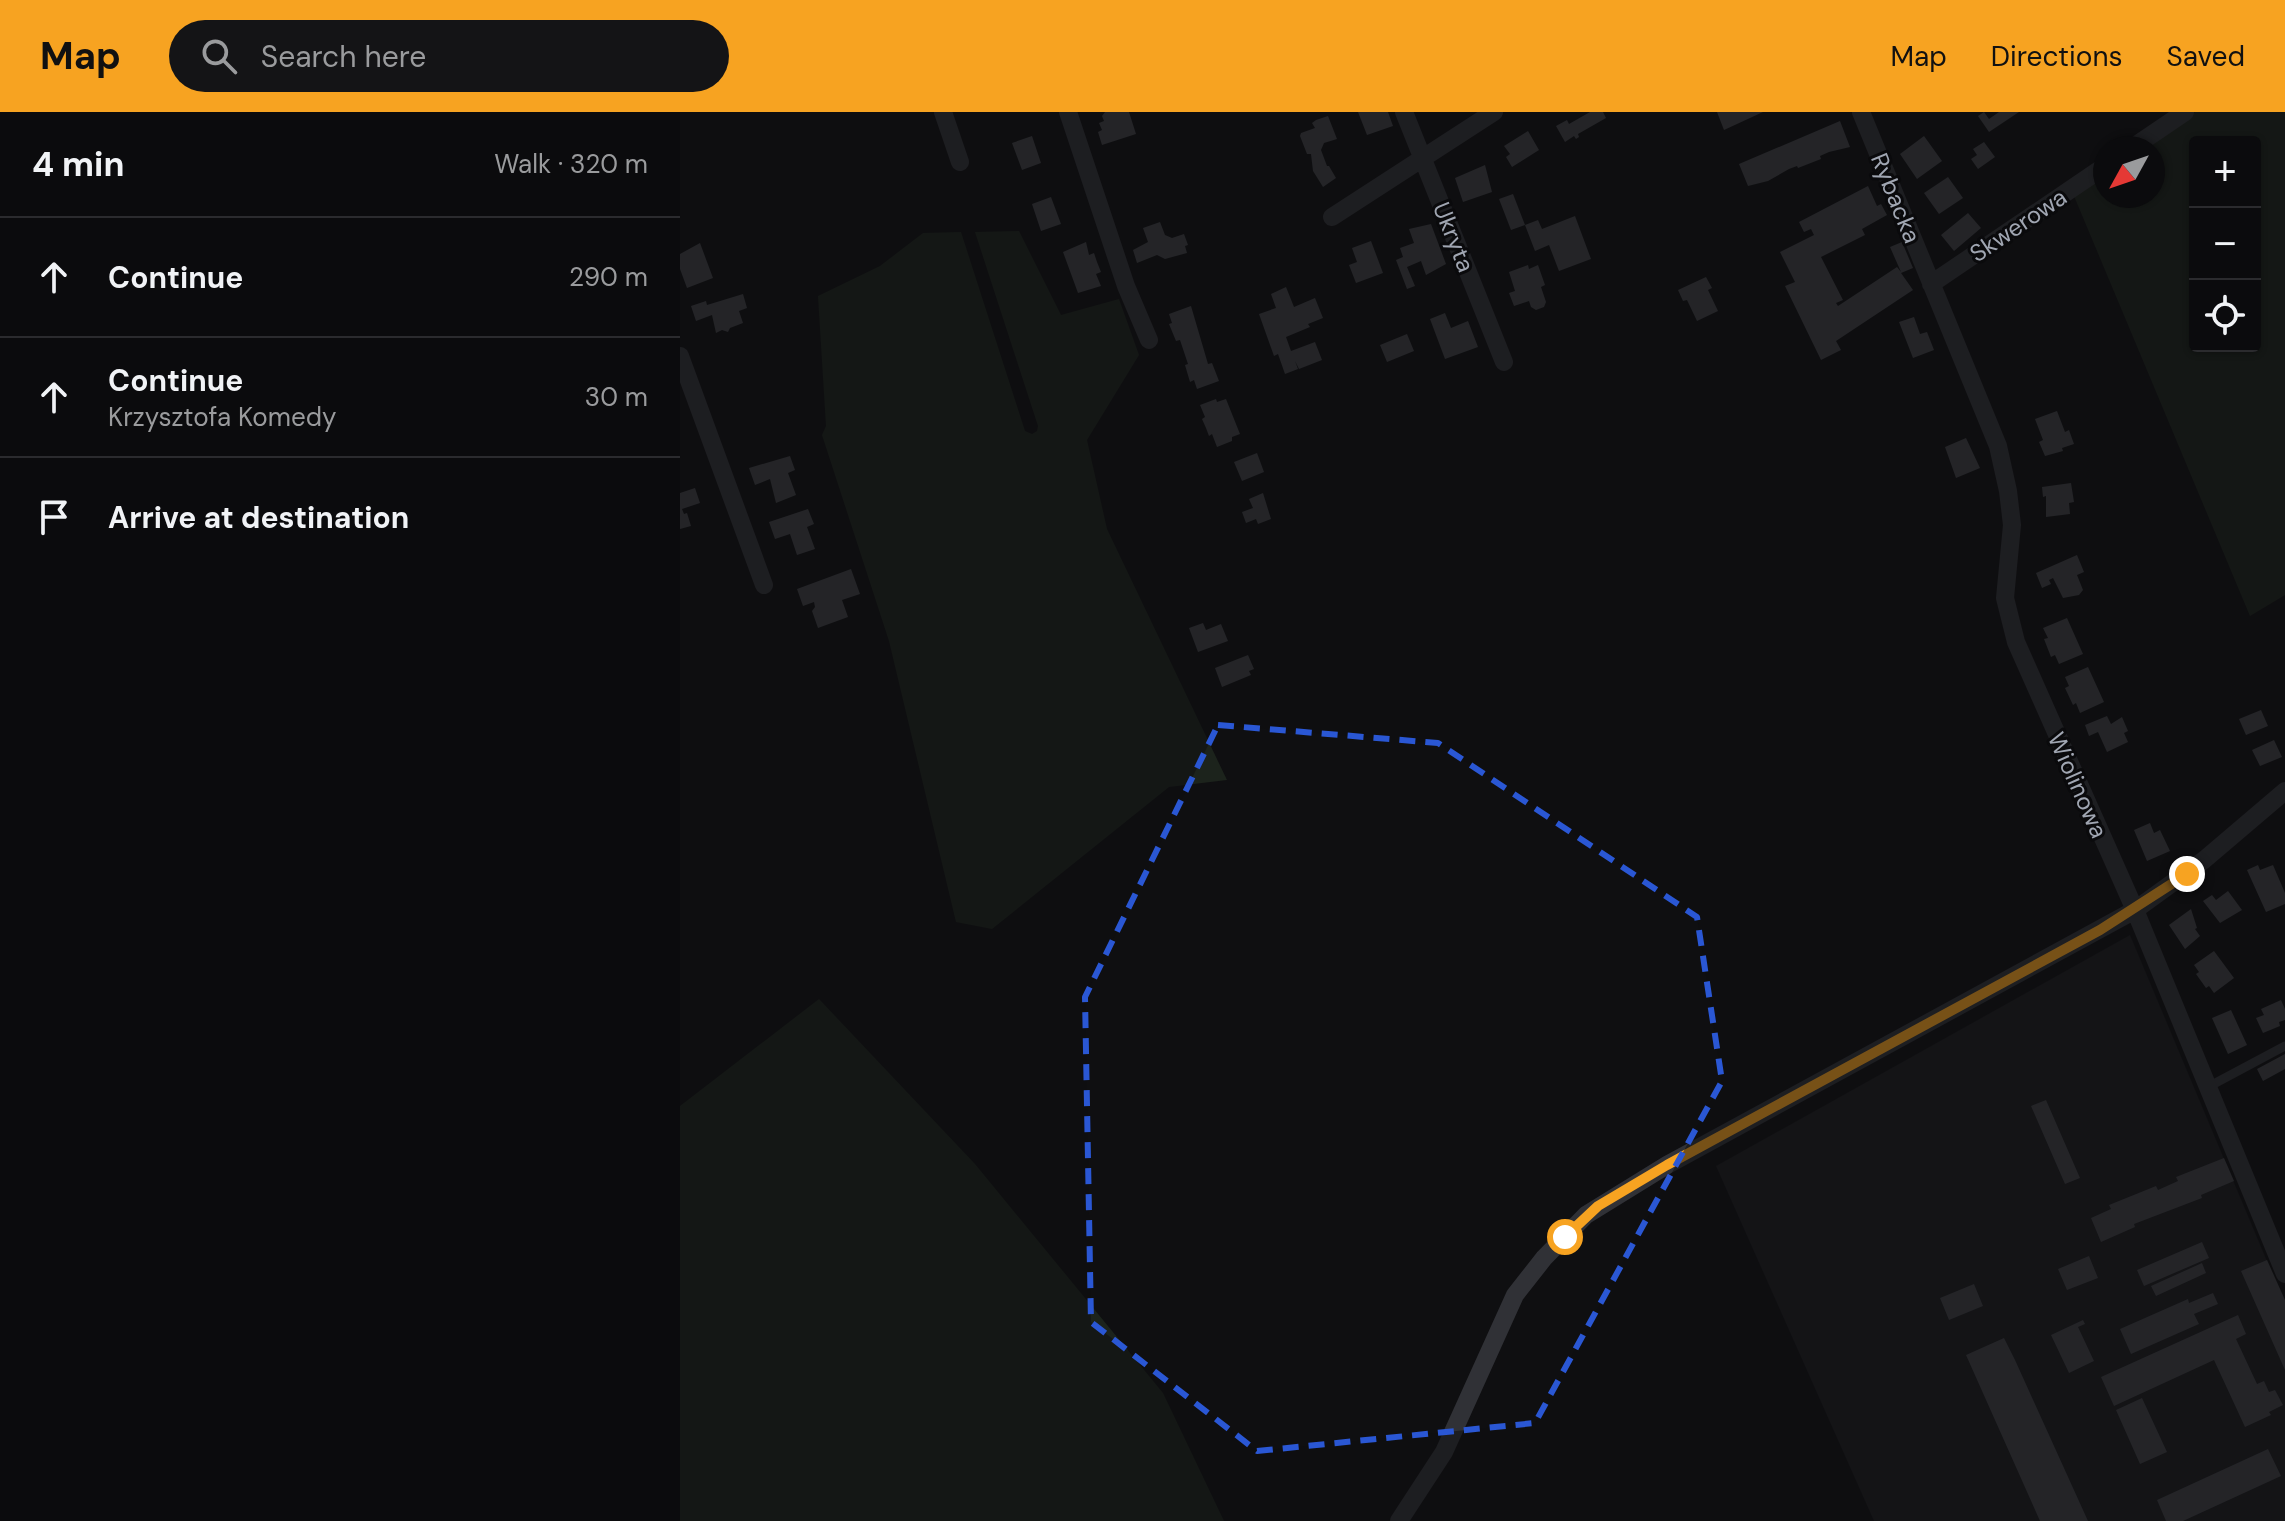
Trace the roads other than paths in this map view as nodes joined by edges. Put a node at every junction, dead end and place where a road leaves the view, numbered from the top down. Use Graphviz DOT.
graph roads {
  1 [pos="943,112"];
  2 [pos="1068,112"];
  3 [pos="1404,112"];
  4 [pos="1494,112"];
  5 [pos="1861,112"];
  6 [pos="2185,112"];
  7 [pos="2150,136"];
  8 [pos="1422,159"];
  9 [pos="960,162"];
  10 [pos="2093,174"];
  11 [pos="1332,217"];
  12 [pos="1931,284"];
  13 [pos="1149,340"];
  14 [pos="680,356"];
  15 [pos="1504,362"];
  16 [pos="764,585"];
  17 [pos="2285,791"];
  18 [pos="2135,910"];
  19 [pos="2285,1046"];
  20 [pos="2208,1087"];
  21 [pos="2285,1274"];
  22 [pos="1399,1521"];
  1 -- 9 [label="street"];
  2 -- 13 [label="street"];
  3 -- 8 [label="street, Ukryta"];
  4 -- 8 [label="street"];
  5 -- 12 [label="street, Rybacka"];
  6 -- 7 [label="street"];
  8 -- 11 [label="street"];
  8 -- 15 [label="street, Ukryta"];
  10 -- 12 [label="street, Skwerowa"];
  12 -- 18 [label="street, Wiolinowa"];
  14 -- 16 [label="street"];
  17 -- 18 [label="street"];
  18 -- 20 [label="street, Wiolinowa"];
  18 -- 22 [label="street"];
  19 -- 20 [label="lane"];
  20 -- 21 [label="street, Wiolinowa"];
}
